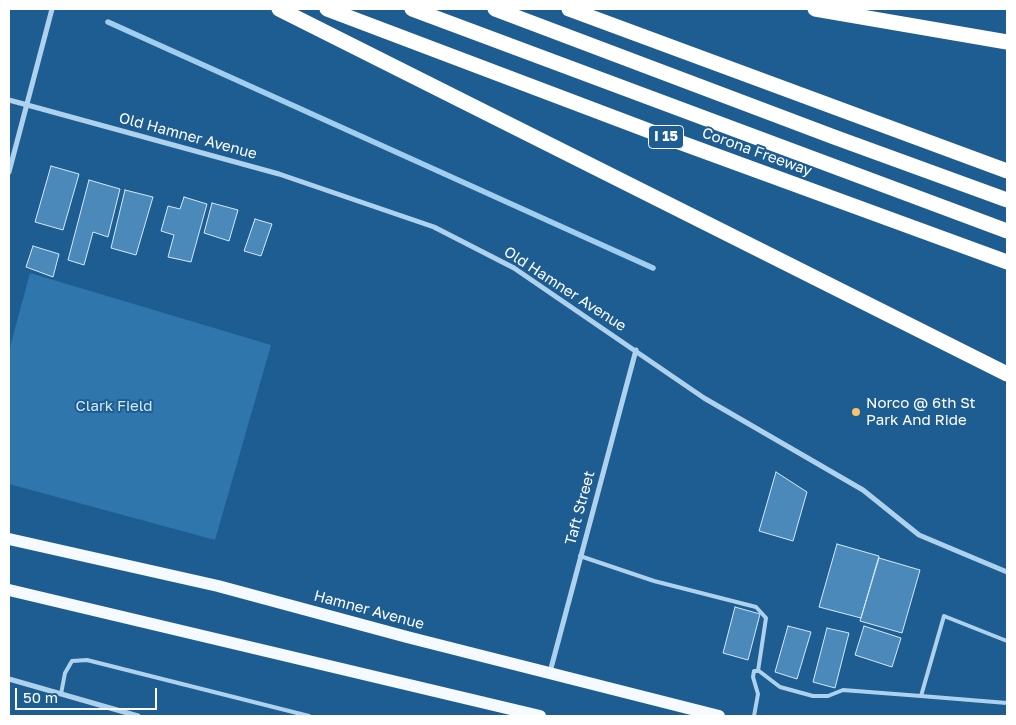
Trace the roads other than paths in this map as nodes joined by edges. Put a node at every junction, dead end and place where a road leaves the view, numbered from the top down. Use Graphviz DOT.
graph roads {
  1 [pos="52,9"];
  2 [pos="279,9"];
  3 [pos="327,9"];
  4 [pos="412,9"];
  5 [pos="495,9"];
  6 [pos="569,9"];
  7 [pos="815,9"];
  8 [pos="1007,42"];
  9 [pos="9,100"];
  10 [pos="26,105"];
  11 [pos="1007,171"];
  12 [pos="9,172"];
  13 [pos="1007,200"];
  14 [pos="1007,231"];
  15 [pos="1007,262"];
  16 [pos="636,350"];
  17 [pos="1007,374"];
  18 [pos="9,539"];
  19 [pos="580,556"];
  20 [pos="1007,572"];
  21 [pos="9,590"];
  22 [pos="1007,641"];
  23 [pos="758,671"];
  24 [pos="550,672"];
  25 [pos="9,679"];
  26 [pos="61,694"];
  27 [pos="921,696"];
  28 [pos="1007,703"];
  29 [pos="138,716"];
  30 [pos="309,716"];
  31 [pos="540,716"];
  32 [pos="713,716"];
  33 [pos="754,716"];
  1 -- 10 [label="street"];
  2 -- 17 [label="highway"];
  3 -- 15 [label="highway, Corona Freeway / I 15"];
  4 -- 14 [label="highway"];
  5 -- 13 [label="highway"];
  6 -- 11 [label="highway"];
  7 -- 8 [label="highway"];
  9 -- 10 [label="street, Old Hamner Avenue"];
  10 -- 12 [label="street"];
  10 -- 16 [label="street, Old Hamner Avenue"];
  16 -- 19 [label="street, Taft Street"];
  16 -- 20 [label="street, Old Hamner Avenue"];
  18 -- 24 [label="main road, Hamner Avenue"];
  19 -- 23 [label="lane"];
  19 -- 24 [label="street, Taft Street"];
  21 -- 31 [label="main road"];
  22 -- 27 [label="lane"];
  23 -- 27 [label="lane"];
  23 -- 33 [label="lane"];
  24 -- 32 [label="main road, Hamner Avenue"];
  25 -- 26 [label="street"];
  26 -- 29 [label="street"];
  26 -- 30 [label="lane"];
  27 -- 28 [label="lane"];
}
